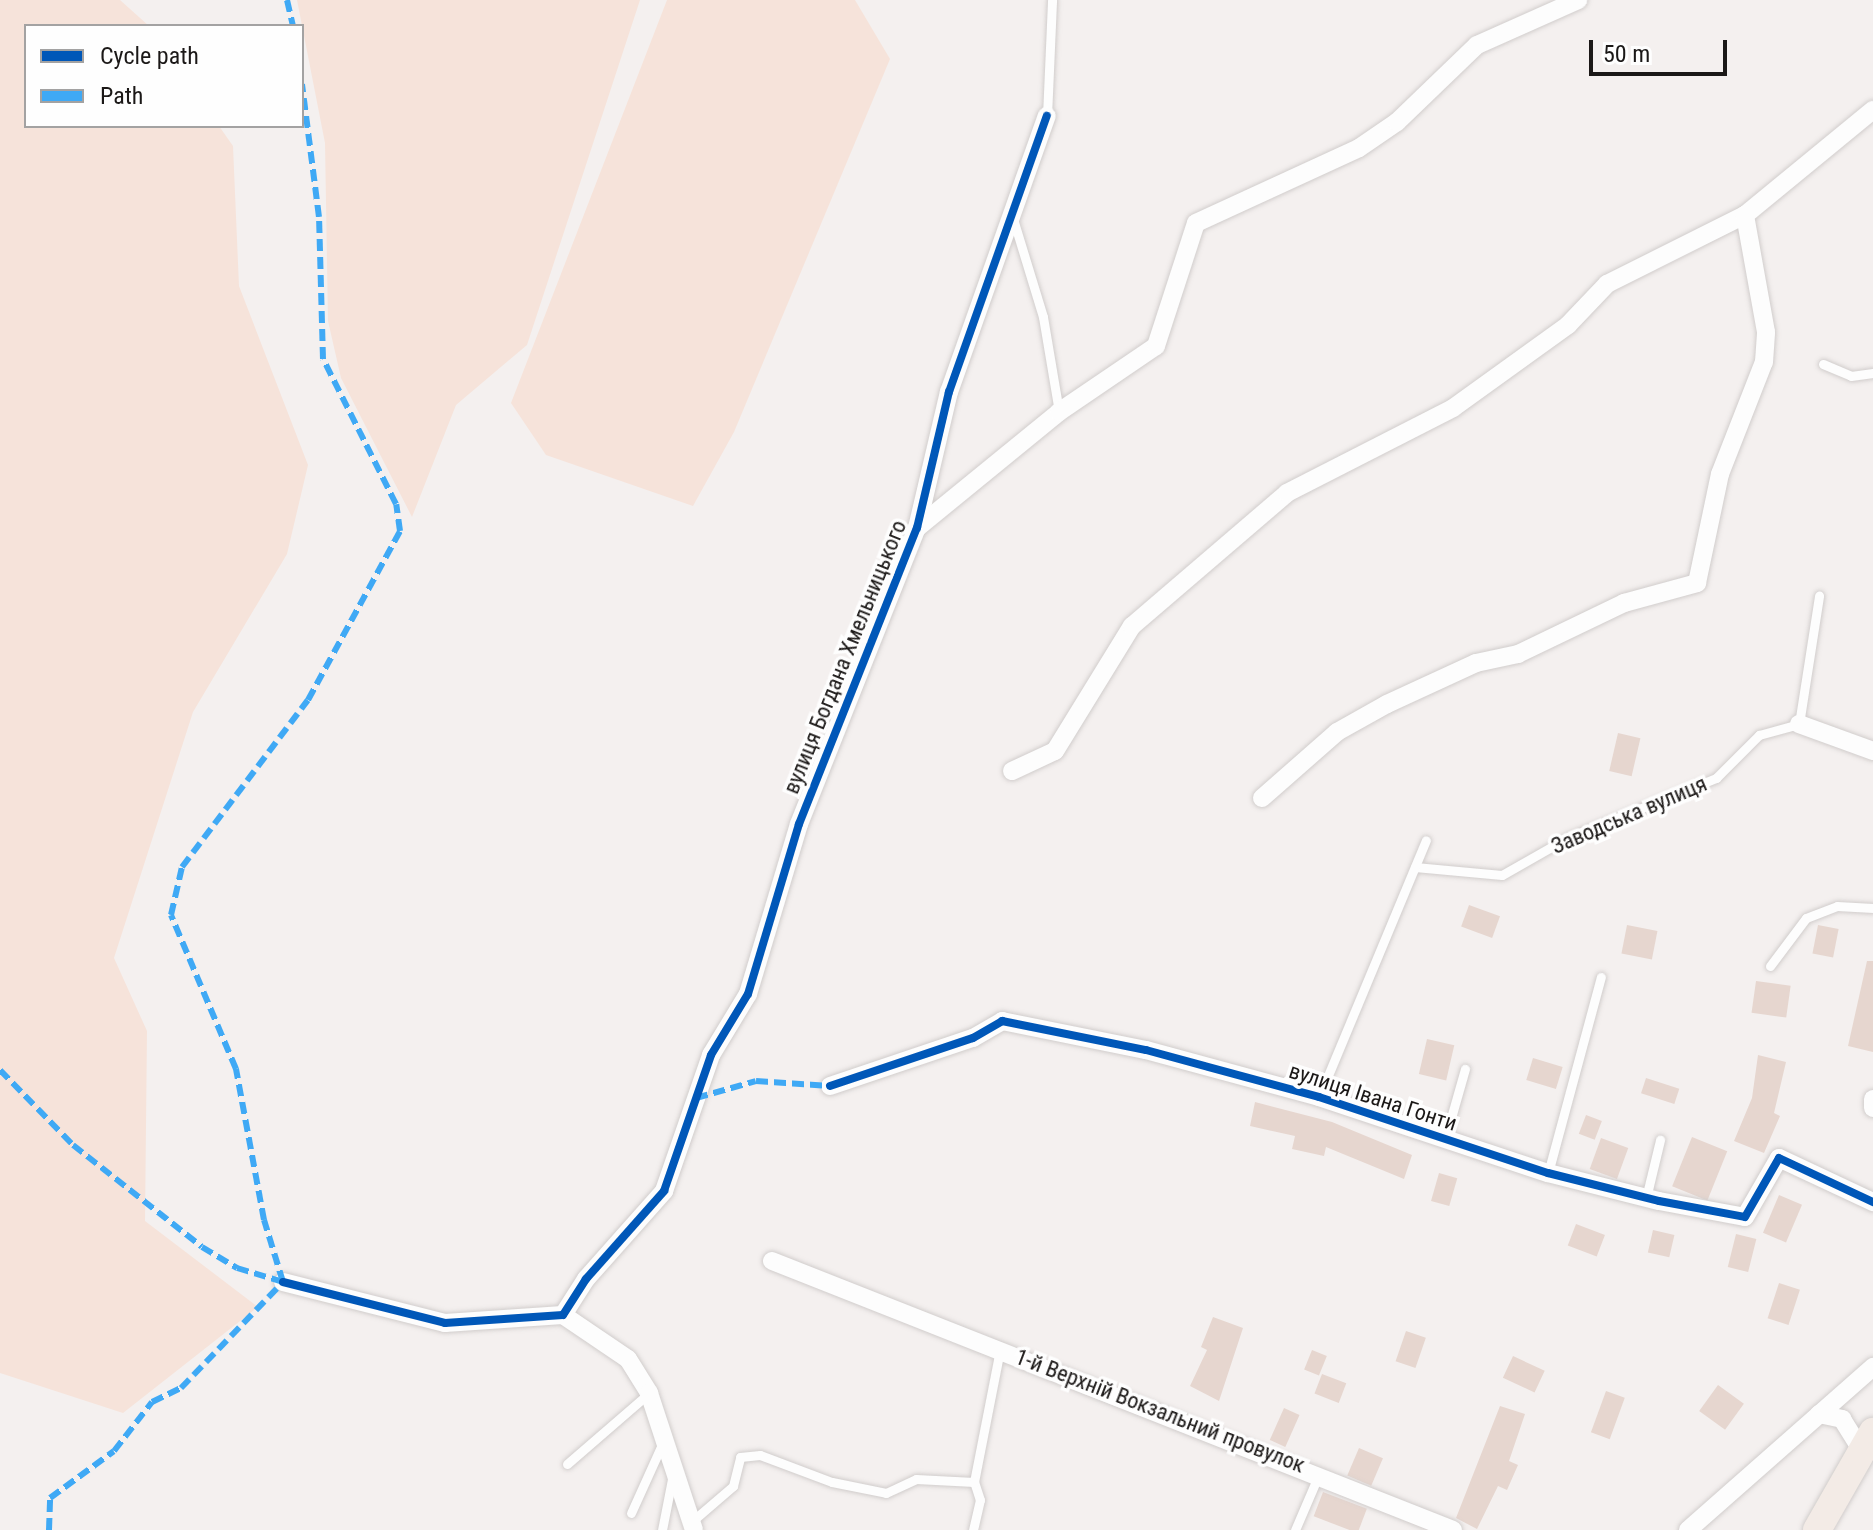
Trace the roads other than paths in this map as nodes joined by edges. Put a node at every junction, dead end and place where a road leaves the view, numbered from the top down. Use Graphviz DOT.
graph roads {
  1 [pos="1578,0"];
  2 [pos="1053,1"];
  3 [pos="1873,110"];
  4 [pos="1047,116"];
  5 [pos="1745,215"];
  6 [pos="1014,222"];
  7 [pos="1823,364"];
  8 [pos="1873,373"];
  9 [pos="1059,412"];
  10 [pos="917,528"];
  11 [pos="1819,596"];
  12 [pos="1799,724"];
  13 [pos="1873,751"];
  14 [pos="1012,771"];
  15 [pos="1262,798"];
  16 [pos="1426,840"];
  17 [pos="1415,867"];
  18 [pos="1873,908"];
  19 [pos="1770,966"];
  20 [pos="1601,977"];
  21 [pos="1465,1069"];
  22 [pos="830,1086"];
  23 [pos="1319,1097"];
  24 [pos="1873,1099"];
  25 [pos="1873,1108"];
  26 [pos="1445,1139"];
  27 [pos="1660,1140"];
  28 [pos="1548,1173"];
  29 [pos="1646,1198"];
  30 [pos="1873,1202"];
  31 [pos="772,1261"];
  32 [pos="283,1282"];
  33 [pos="563,1315"];
  34 [pos="1000,1349"];
  35 [pos="1873,1367"];
  36 [pos="649,1393"];
  37 [pos="1819,1414"];
  38 [pos="665,1437"];
  39 [pos="1868,1441"];
  40 [pos="567,1464"];
  41 [pos="674,1469"];
  42 [pos="1319,1472"];
  43 [pos="974,1482"];
  44 [pos="631,1513"];
  45 [pos="692,1526"];
  46 [pos="662,1530"];
  47 [pos="973,1530"];
  48 [pos="1295,1530"];
  49 [pos="1453,1530"];
  50 [pos="1688,1530"];
  51 [pos="1817,1530"];
  1 -- 9 [label="street, вулиця Богдана Хмельницького"];
  2 -- 4 [label="lane"];
  3 -- 5 [label="street"];
  4 -- 6 [label="street, вулиця Богдана Хмельницького"];
  5 -- 14 [label="street"];
  5 -- 15 [label="street"];
  6 -- 9 [label="lane"];
  6 -- 10 [label="street, вулиця Богдана Хмельницького"];
  7 -- 8 [label="lane"];
  9 -- 10 [label="street, вулиця Богдана Хмельницького"];
  10 -- 33 [label="street, вулиця Богдана Хмельницького"];
  11 -- 12 [label="lane"];
  12 -- 13 [label="street"];
  12 -- 17 [label="lane, Заводська вулиця"];
  16 -- 17 [label="lane, вулиця Івана Гонти"];
  17 -- 23 [label="lane, вулиця Івана Гонти"];
  18 -- 19 [label="lane"];
  20 -- 28 [label="lane"];
  21 -- 26 [label="lane"];
  22 -- 23 [label="street, вулиця Івана Гонти"];
  23 -- 26 [label="street, вулиця Івана Гонти"];
  24 -- 25 [label="street"];
  26 -- 28 [label="street, вулиця Івана Гонти"];
  27 -- 29 [label="lane"];
  28 -- 29 [label="street, вулиця Івана Гонти"];
  29 -- 30 [label="street, вулиця Івана Гонти"];
  31 -- 34 [label="street, 1-й Верхній Вокзальний провулок"];
  32 -- 33 [label="street"];
  33 -- 36 [label="street"];
  34 -- 42 [label="street, 1-й Верхній Вокзальний провулок"];
  34 -- 43 [label="lane, 1-й Верхній Вокзальний провулок"];
  35 -- 37 [label="street"];
  36 -- 38 [label="street"];
  36 -- 40 [label="lane"];
  37 -- 39 [label="street"];
  37 -- 50 [label="street"];
  38 -- 41 [label="street"];
  38 -- 44 [label="lane"];
  39 -- 51 [label="main road"];
  41 -- 45 [label="street"];
  41 -- 46 [label="lane"];
  42 -- 48 [label="lane, 1-й Верхній Вокзальний провулок"];
  42 -- 49 [label="street, 1-й Верхній Вокзальний провулок"];
  43 -- 45 [label="lane"];
  43 -- 47 [label="lane, 1-й Верхній Вокзальний провулок"];
}
